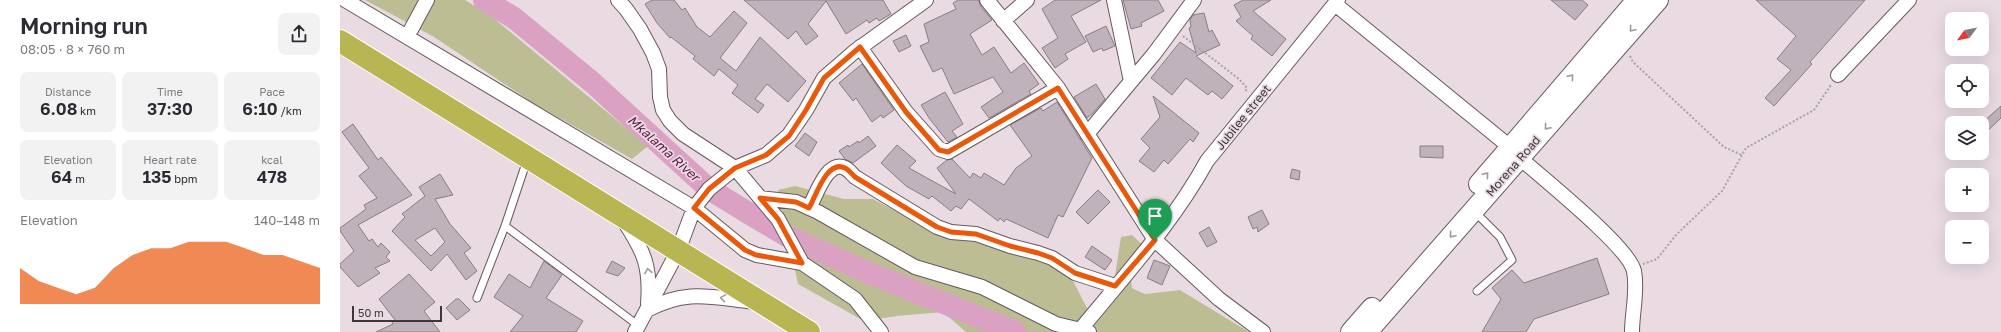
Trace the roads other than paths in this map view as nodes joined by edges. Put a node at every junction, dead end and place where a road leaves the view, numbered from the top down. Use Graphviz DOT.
graph roads {
  1 [pos="345,0"];
  2 [pos="427,0"];
  3 [pos="618,0"];
  4 [pos="926,0"];
  5 [pos="987,0"];
  6 [pos="1027,0"];
  7 [pos="1114,0"];
  8 [pos="1194,0"];
  9 [pos="1637,0"];
  10 [pos="1658,0"];
  11 [pos="1910,0"];
  12 [pos="1336,2"];
  13 [pos="1003,21"];
  14 [pos="407,37"];
  15 [pos="340,42"];
  16 [pos="860,47"];
  17 [pos="1838,75"];
  18 [pos="1131,81"];
  19 [pos="1058,88"];
  20 [pos="1087,134"];
  21 [pos="1515,152"];
  22 [pos="528,158"];
  23 [pos="735,168"];
  24 [pos="760,198"];
  25 [pos="694,208"];
  26 [pos="809,208"];
  27 [pos="1473,211"];
  28 [pos="621,216"];
  29 [pos="506,226"];
  30 [pos="1155,240"];
  31 [pos="678,251"];
  32 [pos="802,263"];
  33 [pos="1115,286"];
  34 [pos="1477,291"];
  35 [pos="477,298"];
  36 [pos="762,303"];
  37 [pos="647,310"];
  38 [pos="637,329"];
  39 [pos="1085,331"];
  40 [pos="809,332"];
  41 [pos="881,332"];
  42 [pos="1263,332"];
  43 [pos="1351,332"];
  44 [pos="1367,332"];
  45 [pos="1632,332"];
  1 -- 14 [label="street"];
  2 -- 14 [label="street"];
  3 -- 23 [label="street"];
  4 -- 16 [label="street"];
  5 -- 13 [label="street"];
  6 -- 13 [label="street"];
  7 -- 18 [label="street"];
  8 -- 18 [label="street"];
  21 -- 9 [label="main road, Morena Road, one-way"];
  10 -- 21 [label="main road, Morena Road, one-way"];
  11 -- 17 [label="street"];
  12 -- 21 [label="street"];
  12 -- 30 [label="street, Jubilee street"];
  13 -- 19 [label="street"];
  14 -- 25 [label="street"];
  15 -- 22 [label="highway"];
  16 -- 19 [label="street"];
  16 -- 23 [label="street"];
  18 -- 20 [label="street"];
  19 -- 20 [label="street"];
  20 -- 30 [label="street"];
  21 -- 27 [label="main road, Morena Road"];
  43 -- 21 [label="main road, Morena Road, one-way"];
  21 -- 45 [label="street"];
  22 -- 28 [label="highway"];
  22 -- 29 [label="lane"];
  23 -- 24 [label="street"];
  23 -- 25 [label="street"];
  24 -- 26 [label="street"];
  24 -- 32 [label="street"];
  25 -- 31 [label="street"];
  25 -- 32 [label="street"];
  26 -- 33 [label="street"];
  26 -- 39 [label="street"];
  27 -- 34 [label="lane"];
  27 -- 44 [label="main road, Morena Road, one-way"];
  28 -- 31 [label="highway"];
  37 -- 28 [label="street, one-way"];
  29 -- 35 [label="lane"];
  29 -- 38 [label="lane"];
  30 -- 33 [label="street, Jubilee street"];
  30 -- 42 [label="street"];
  31 -- 36 [label="highway"];
  31 -- 37 [label="street"];
  32 -- 41 [label="street"];
  33 -- 39 [label="street, Jubilee street"];
  36 -- 37 [label="street, one-way"];
  36 -- 40 [label="highway"];
  37 -- 38 [label="street"];
}
